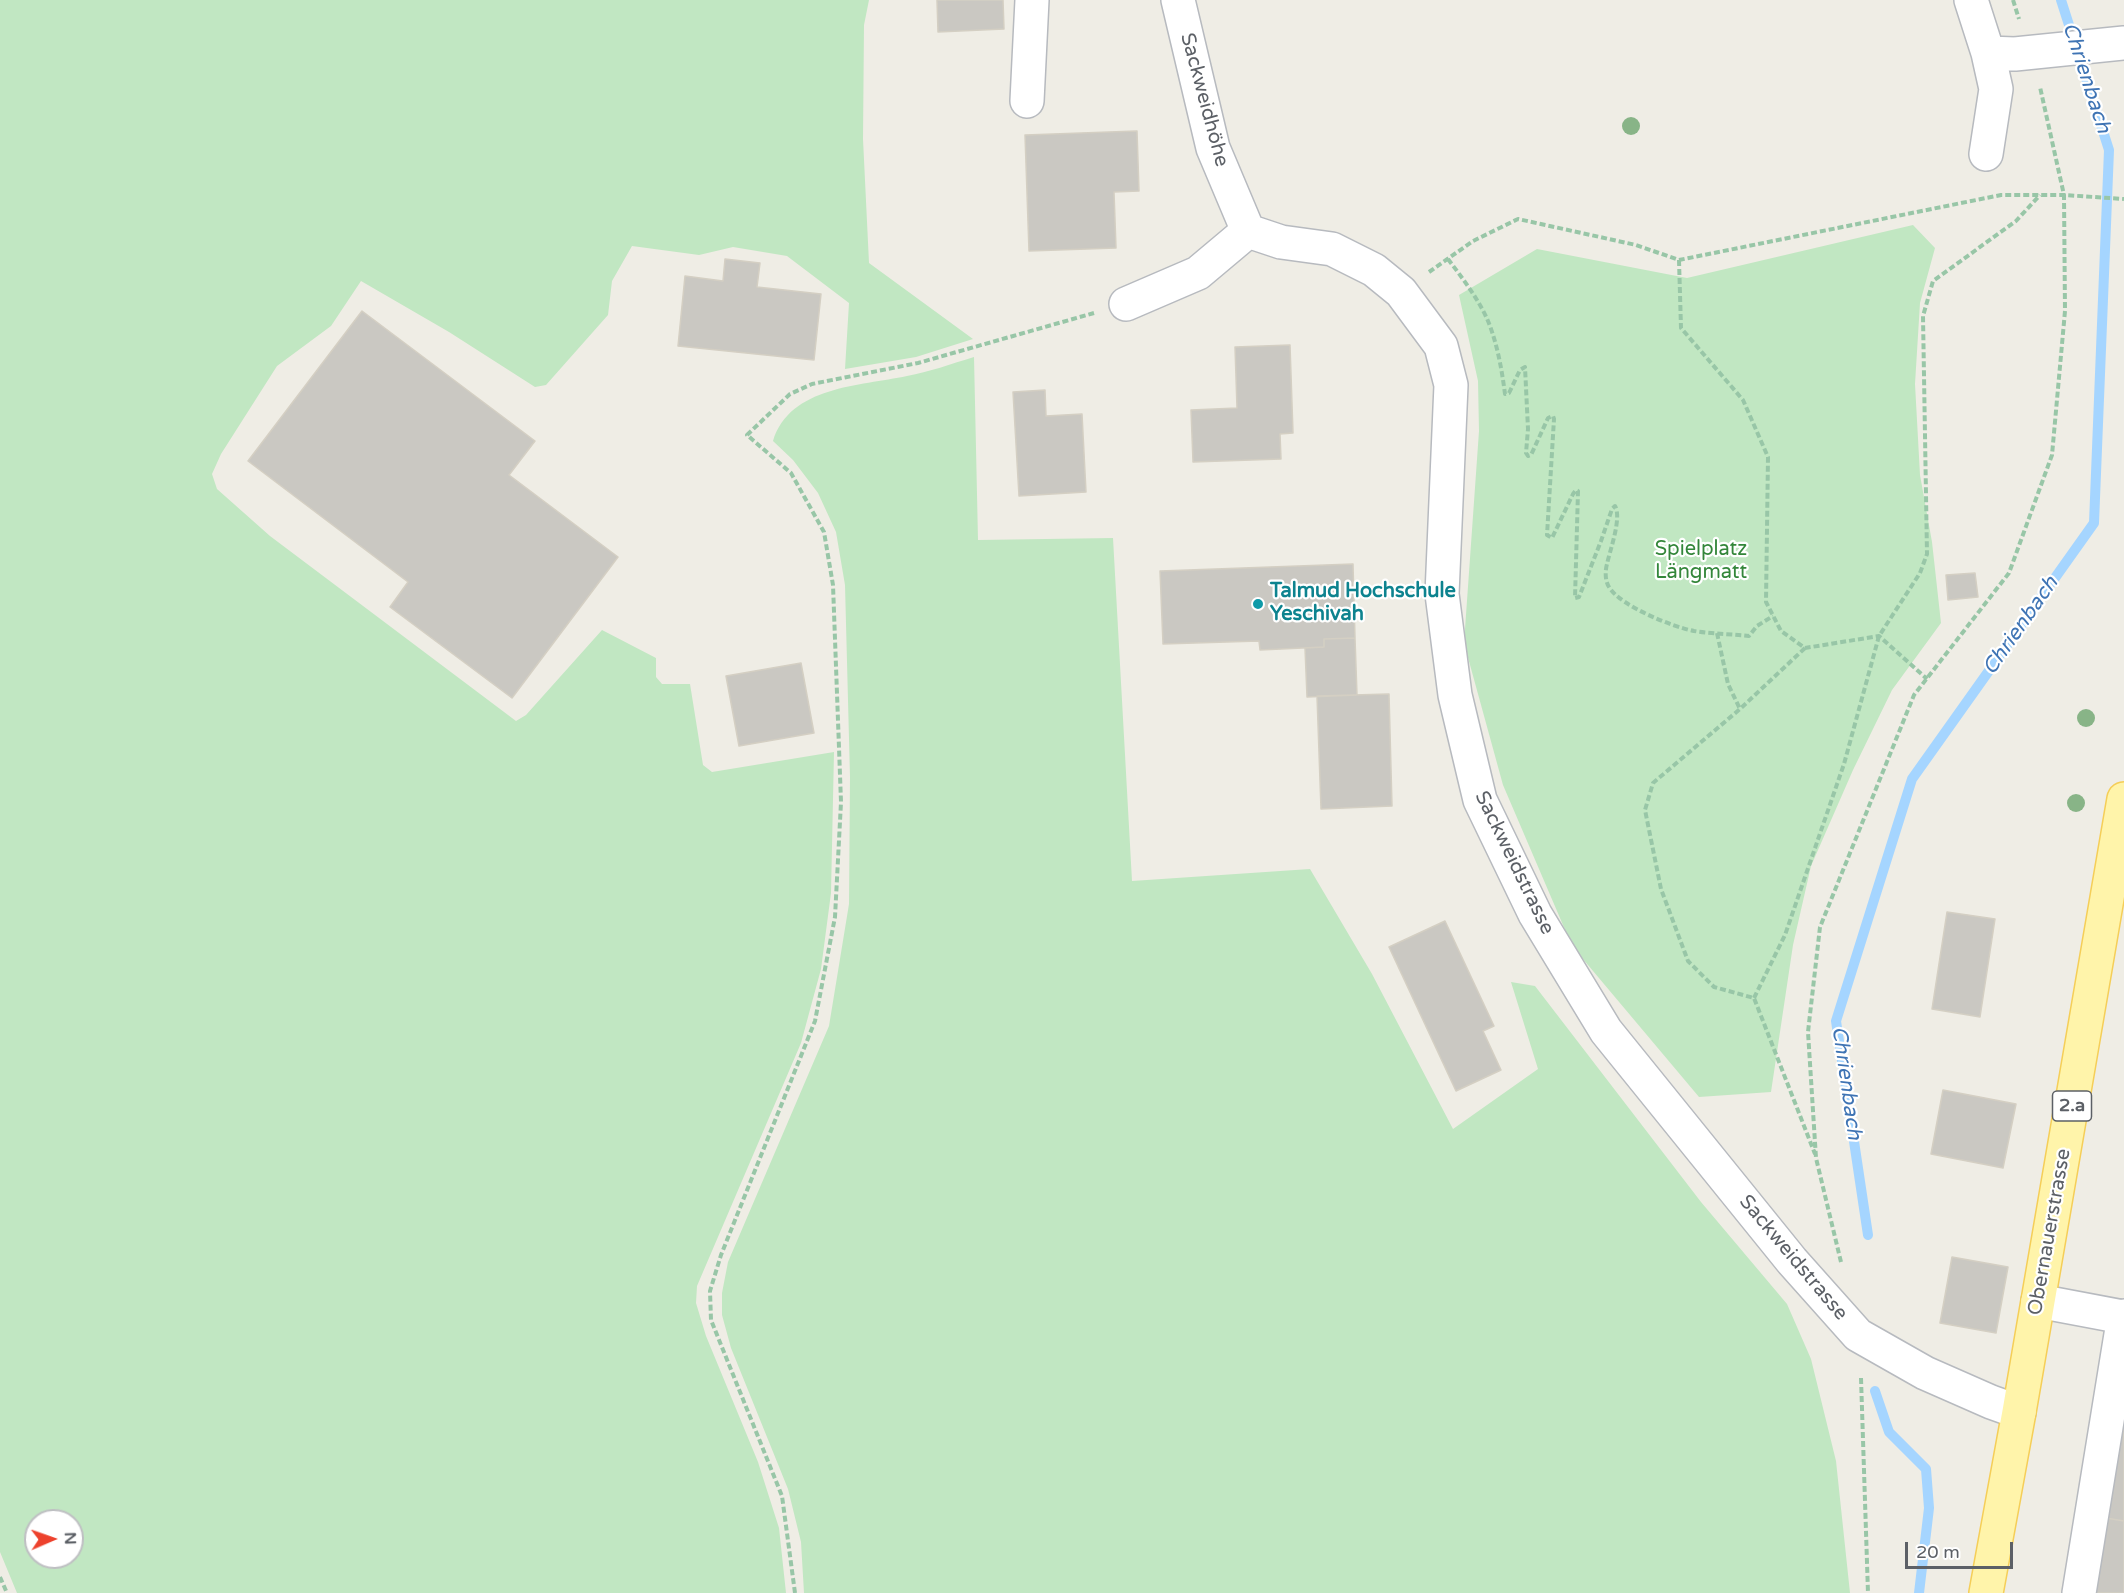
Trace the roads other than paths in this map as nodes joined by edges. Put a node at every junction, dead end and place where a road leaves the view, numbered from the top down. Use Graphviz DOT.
graph roads {
  1 [pos="1032,0"];
  2 [pos="1178,0"];
  3 [pos="1971,0"];
  4 [pos="2124,43"];
  5 [pos="1988,53"];
  6 [pos="1027,101"];
  7 [pos="1986,154"];
  8 [pos="1248,231"];
  9 [pos="1126,303"];
  10 [pos="2124,799"];
  11 [pos="2038,1302"];
  12 [pos="2124,1316"];
  13 [pos="2019,1412"];
  14 [pos="1986,1593"];
  15 [pos="2079,1593"];
  1 -- 6 [label="street"];
  2 -- 8 [label="street, Sackweidhöhe"];
  3 -- 5 [label="street"];
  4 -- 5 [label="street"];
  5 -- 7 [label="street"];
  8 -- 9 [label="street"];
  8 -- 13 [label="street, Sackweidstrasse"];
  10 -- 11 [label="main road, Obernauerstrasse / 2.a"];
  11 -- 12 [label="street"];
  11 -- 13 [label="main road, Obernauerstrasse / 2.a"];
  12 -- 15 [label="street"];
  13 -- 14 [label="main road, Obernauerstrasse / 2.a"];
}
